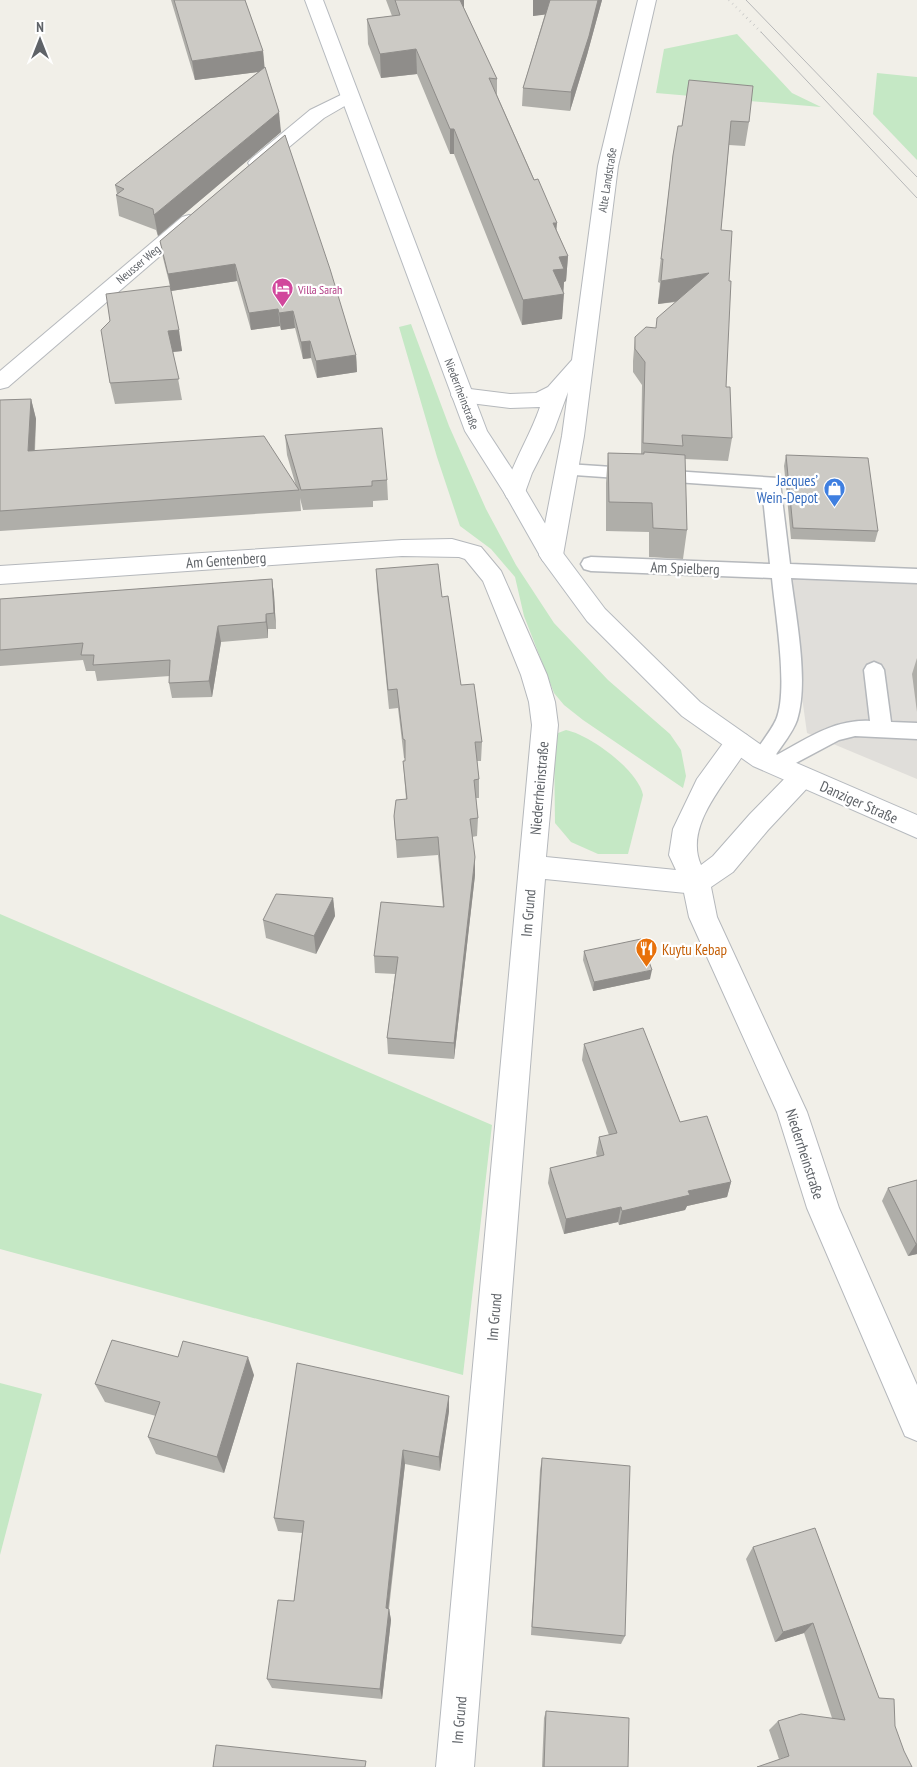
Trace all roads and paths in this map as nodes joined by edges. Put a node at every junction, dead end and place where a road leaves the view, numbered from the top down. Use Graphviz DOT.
graph roads {
  1 [pos="314,0"];
  2 [pos="647,0"];
  3 [pos="349,96"];
  4 [pos="240,178"];
  5 [pos="202,210"];
  6 [pos="582,362"];
  7 [pos="0,382"];
  8 [pos="556,392"];
  9 [pos="462,395"];
  10 [pos="567,470"];
  11 [pos="515,492"];
  12 [pos="452,547"];
  13 [pos="552,555"];
  14 [pos="591,564"];
  15 [pos="780,572"];
  16 [pos="0,575"];
  17 [pos="917,576"];
  18 [pos="874,670"];
  19 [pos="881,729"];
  20 [pos="917,731"];
  21 [pos="738,742"];
  22 [pos="769,762"];
  23 [pos="802,777"];
  24 [pos="917,827"];
  25 [pos="532,866"];
  26 [pos="696,883"];
  27 [pos="917,1424"];
  28 [pos="455,1767"];
  1 -- 3 [label="street, Niederrheinstraße"];
  2 -- 6 [label="street, Alte Landstraße"];
  3 -- 4 [label="street"];
  3 -- 9 [label="street, Niederrheinstraße"];
  5 -- 7 [label="street, Neusser Weg"];
  6 -- 8 [label="street"];
  6 -- 10 [label="street, Alte Landstraße"];
  8 -- 9 [label="street"];
  8 -- 11 [label="street"];
  9 -- 11 [label="street, Niederrheinstraße"];
  10 -- 13 [label="street, Alte Landstraße"];
  10 -- 15 [label="lane"];
  11 -- 13 [label="street, Niederrheinstraße"];
  12 -- 16 [label="street, Am Gentenberg"];
  12 -- 25 [label="street, Niederrheinstraße"];
  13 -- 21 [label="street, Niederrheinstraße"];
  14 -- 15 [label="lane, Am Spielberg"];
  15 -- 17 [label="lane, Am Spielberg"];
  15 -- 22 [label="lane"];
  18 -- 19 [label="lane"];
  19 -- 20 [label="lane"];
  19 -- 22 [label="lane"];
  21 -- 22 [label="street, Niederrheinstraße"];
  21 -- 26 [label="street, Niederrheinstraße"];
  22 -- 23 [label="street, Niederrheinstraße"];
  23 -- 24 [label="street, Danziger Straße"];
  23 -- 26 [label="street"];
  25 -- 26 [label="street"];
  25 -- 28 [label="street, Im Grund"];
  26 -- 27 [label="street, Niederrheinstraße"];
}
